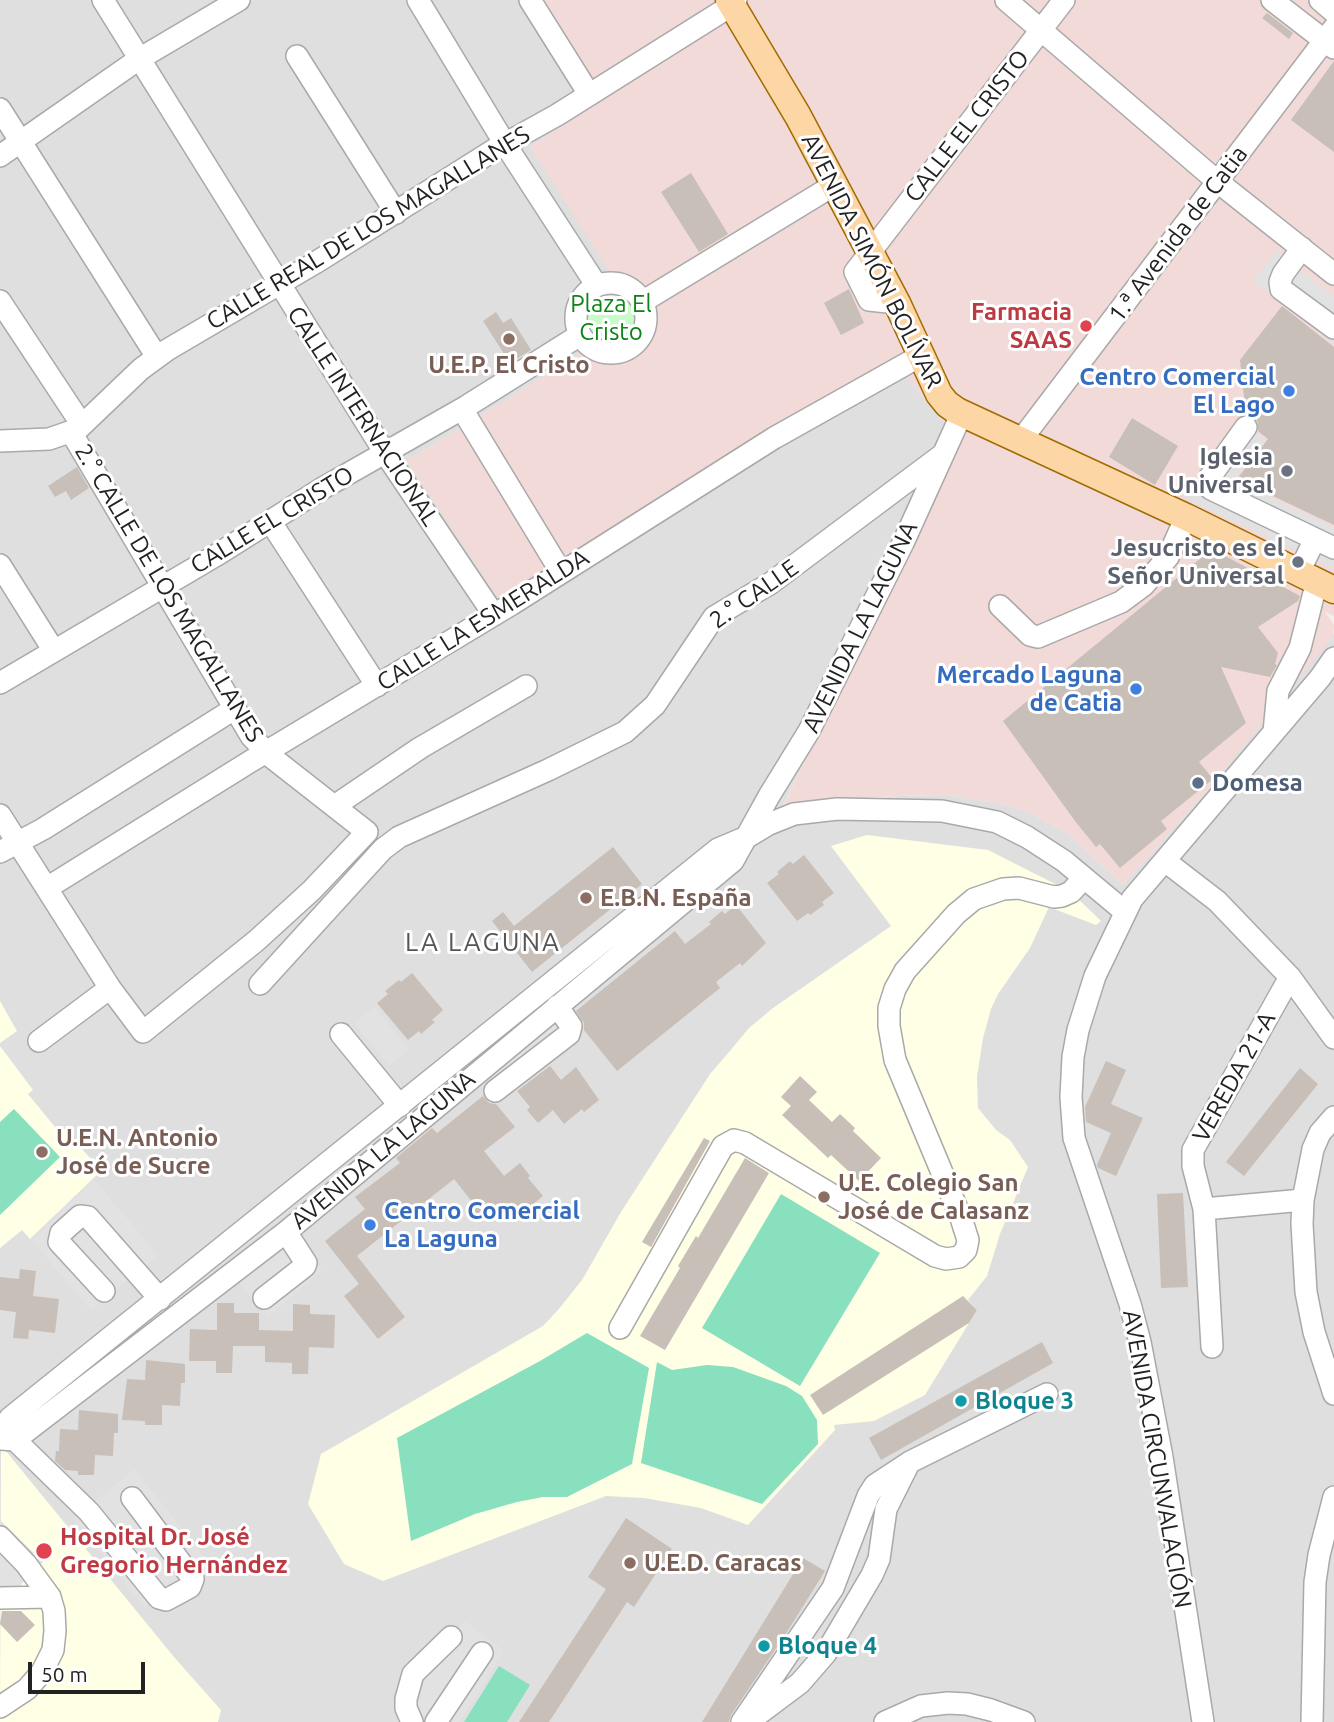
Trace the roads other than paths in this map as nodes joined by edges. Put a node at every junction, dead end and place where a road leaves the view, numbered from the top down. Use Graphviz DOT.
graph roads {
  1 [pos="103,0"];
  2 [pos="239,0"];
  3 [pos="418,0"];
  4 [pos="530,0"];
  5 [pos="1006,0"];
  6 [pos="1064,0"];
  7 [pos="1272,0"];
  8 [pos="1320,0"];
  9 [pos="733,2"];
  10 [pos="1334,12"];
  11 [pos="1042,29"];
  12 [pos="1331,38"];
  13 [pos="296,57"];
  14 [pos="139,59"];
  15 [pos="589,94"];
  16 [pos="0,109"];
  17 [pos="20,143"];
  18 [pos="505,144"];
  19 [pos="0,156"];
  20 [pos="1218,182"];
  21 [pos="834,185"];
  22 [pos="397,213"];
  23 [pos="1302,248"];
  24 [pos="870,252"];
  25 [pos="1334,274"];
  26 [pos="279,284"];
  27 [pos="597,286"];
  28 [pos="0,301"];
  29 [pos="642,302"];
  30 [pos="1334,328"];
  31 [pos="580,335"];
  32 [pos="922,355"];
  33 [pos="157,357"];
  34 [pos="462,409"];
  35 [pos="962,413"];
  36 [pos="1246,427"];
  37 [pos="76,429"];
  38 [pos="1021,440"];
  39 [pos="0,441"];
  40 [pos="384,453"];
  41 [pos="943,454"];
  42 [pos="1186,517"];
  43 [pos="270,521"];
  44 [pos="1325,543"];
  45 [pos="0,565"];
  46 [pos="561,572"];
  47 [pos="1316,581"];
  48 [pos="162,585"];
  49 [pos="1000,606"];
  50 [pos="494,615"];
  51 [pos="54,651"];
  52 [pos="1334,658"];
  53 [pos="0,683"];
  54 [pos="377,686"];
  55 [pos="526,686"];
  56 [pos="234,709"];
  57 [pos="1274,732"];
  58 [pos="266,752"];
  59 [pos="336,806"];
  60 [pos="0,815"];
  61 [pos="749,836"];
  62 [pos="9,847"];
  63 [pos="1165,860"];
  64 [pos="1084,878"];
  65 [pos="47,888"];
  66 [pos="1124,911"];
  67 [pos="1290,977"];
  68 [pos="260,984"];
  69 [pos="110,988"];
  70 [pos="557,1006"];
  71 [pos="341,1034"];
  72 [pos="1334,1038"];
  73 [pos="39,1041"];
  74 [pos="495,1091"];
  75 [pos="400,1106"];
  76 [pos="1334,1117"];
  77 [pos="1303,1199"];
  78 [pos="1204,1209"];
  79 [pos="285,1231"];
  80 [pos="104,1292"];
  81 [pos="264,1298"];
  82 [pos="160,1299"];
  83 [pos="1324,1326"];
  84 [pos="620,1328"];
  85 [pos="1212,1347"];
  86 [pos="1047,1394"];
  87 [pos="1334,1394"];
  88 [pos="5,1437"];
  89 [pos="910,1462"];
  90 [pos="132,1497"];
  91 [pos="1334,1497"];
  92 [pos="0,1537"];
  93 [pos="50,1597"];
  94 [pos="0,1598"];
  95 [pos="451,1637"];
  96 [pos="482,1653"];
  97 [pos="0,1707"];
  98 [pos="412,1722"];
  99 [pos="436,1722"];
  100 [pos="741,1722"];
  101 [pos="748,1722"];
  102 [pos="885,1722"];
  103 [pos="1024,1722"];
  104 [pos="1203,1722"];
  105 [pos="1312,1722"];
  1 -- 14 [label="street, CALLE INTERNACIONAL"];
  2 -- 14 [label="street"];
  3 -- 18 [label="street"];
  4 -- 15 [label="street"];
  5 -- 11 [label="street"];
  6 -- 11 [label="street, CALLE EL CRISTO"];
  7 -- 12 [label="street"];
  8 -- 10 [label="street"];
  9 -- 15 [label="street, CALLE REAL DE LOS MAGALLANES"];
  9 -- 21 [label="main road, AVENIDA SIMÓN BOLÍVAR"];
  11 -- 20 [label="street"];
  11 -- 24 [label="street, CALLE EL CRISTO"];
  12 -- 20 [label="street, 1.ª Avenida de Catia"];
  13 -- 22 [label="street"];
  14 -- 17 [label="street"];
  14 -- 26 [label="street, CALLE INTERNACIONAL"];
  15 -- 18 [label="street, CALLE REAL DE LOS MAGALLANES"];
  16 -- 17 [label="street"];
  17 -- 19 [label="street"];
  17 -- 33 [label="street"];
  18 -- 22 [label="street, CALLE REAL DE LOS MAGALLANES"];
  18 -- 27 [label="street"];
  20 -- 23 [label="street"];
  20 -- 38 [label="street, 1.ª Avenida de Catia"];
  21 -- 24 [label="main road, AVENIDA SIMÓN BOLÍVAR"];
  21 -- 29 [label="street"];
  22 -- 26 [label="street, CALLE REAL DE LOS MAGALLANES"];
  23 -- 25 [label="street"];
  23 -- 30 [label="street"];
  24 -- 32 [label="main road, AVENIDA SIMÓN BOLÍVAR"];
  26 -- 33 [label="street, CALLE REAL DE LOS MAGALLANES"];
  26 -- 40 [label="street, CALLE INTERNACIONAL"];
  27 -- 29 [label="street"];
  27 -- 31 [label="street"];
  28 -- 37 [label="street, 2.° CALLE DE LOS MAGALLANES"];
  29 -- 31 [label="street"];
  31 -- 34 [label="street, CALLE EL CRISTO"];
  32 -- 35 [label="main road, AVENIDA SIMÓN BOLÍVAR"];
  32 -- 46 [label="street, CALLE LA ESMERALDA"];
  33 -- 37 [label="street, CALLE REAL DE LOS MAGALLANES"];
  34 -- 40 [label="street, CALLE EL CRISTO"];
  34 -- 46 [label="street"];
  35 -- 38 [label="main road, AVENIDA SIMÓN BOLÍVAR"];
  35 -- 41 [label="street, AVENIDA LA LAGUNA"];
  36 -- 44 [label="street"];
  37 -- 39 [label="street"];
  37 -- 48 [label="street, 2.° CALLE DE LOS MAGALLANES"];
  38 -- 42 [label="main road, AVENIDA SIMÓN BOLÍVAR"];
  40 -- 43 [label="street, CALLE EL CRISTO"];
  40 -- 50 [label="street, CALLE INTERNACIONAL"];
  41 -- 61 [label="street, AVENIDA LA LAGUNA"];
  41 -- 68 [label="street, 2.° CALLE"];
  42 -- 47 [label="main road, AVENIDA SIMÓN BOLÍVAR"];
  42 -- 49 [label="street"];
  43 -- 48 [label="street, CALLE EL CRISTO"];
  43 -- 54 [label="street"];
  44 -- 47 [label="street"];
  45 -- 51 [label="street"];
  46 -- 50 [label="street, CALLE LA ESMERALDA"];
  47 -- 57 [label="street"];
  48 -- 51 [label="street, CALLE EL CRISTO"];
  48 -- 56 [label="street, 2.° CALLE DE LOS MAGALLANES"];
  50 -- 54 [label="street, CALLE LA ESMERALDA"];
  51 -- 53 [label="street, CALLE EL CRISTO"];
  52 -- 57 [label="street, AVENIDA CIRCUNVALACIÓN"];
  54 -- 58 [label="street, CALLE LA ESMERALDA"];
  55 -- 59 [label="street"];
  56 -- 58 [label="street, 2.° CALLE DE LOS MAGALLANES"];
  56 -- 62 [label="street"];
  57 -- 63 [label="street, AVENIDA CIRCUNVALACIÓN"];
  58 -- 59 [label="street, 2.° CALLE DE LOS MAGALLANES"];
  58 -- 65 [label="street, CALLE LA ESMERALDA"];
  59 -- 69 [label="street, 2.° CALLE DE LOS MAGALLANES"];
  60 -- 62 [label="street"];
  61 -- 64 [label="street, AVENIDA LA LAGUNA"];
  61 -- 70 [label="street, AVENIDA LA LAGUNA"];
  61 -- 75 [label="street, AVENIDA LA LAGUNA"];
  62 -- 65 [label="street"];
  63 -- 66 [label="street, AVENIDA CIRCUNVALACIÓN"];
  63 -- 67 [label="street"];
  64 -- 66 [label="street, AVENIDA LA LAGUNA"];
  64 -- 84 [label="street"];
  65 -- 69 [label="street"];
  66 -- 104 [label="street, AVENIDA CIRCUNVALACIÓN"];
  67 -- 72 [label="street"];
  67 -- 78 [label="street, VEREDA 21-A"];
  69 -- 73 [label="street"];
  70 -- 74 [label="street"];
  70 -- 79 [label="street, AVENIDA LA LAGUNA"];
  71 -- 75 [label="street"];
  75 -- 82 [label="street, AVENIDA LA LAGUNA"];
  76 -- 77 [label="street"];
  77 -- 78 [label="street"];
  77 -- 83 [label="street"];
  78 -- 85 [label="street, VEREDA 21-A"];
  79 -- 81 [label="street"];
  79 -- 88 [label="street, AVENIDA LA LAGUNA"];
  80 -- 82 [label="street"];
  82 -- 88 [label="street, AVENIDA LA LAGUNA"];
  83 -- 87 [label="street"];
  86 -- 89 [label="street"];
  88 -- 90 [label="street"];
  89 -- 100 [label="street"];
  89 -- 101 [label="street"];
  91 -- 105 [label="street"];
  92 -- 93 [label="street"];
  93 -- 94 [label="street"];
  93 -- 97 [label="street"];
  95 -- 98 [label="street"];
  96 -- 99 [label="street"];
  102 -- 103 [label="street"];
}
